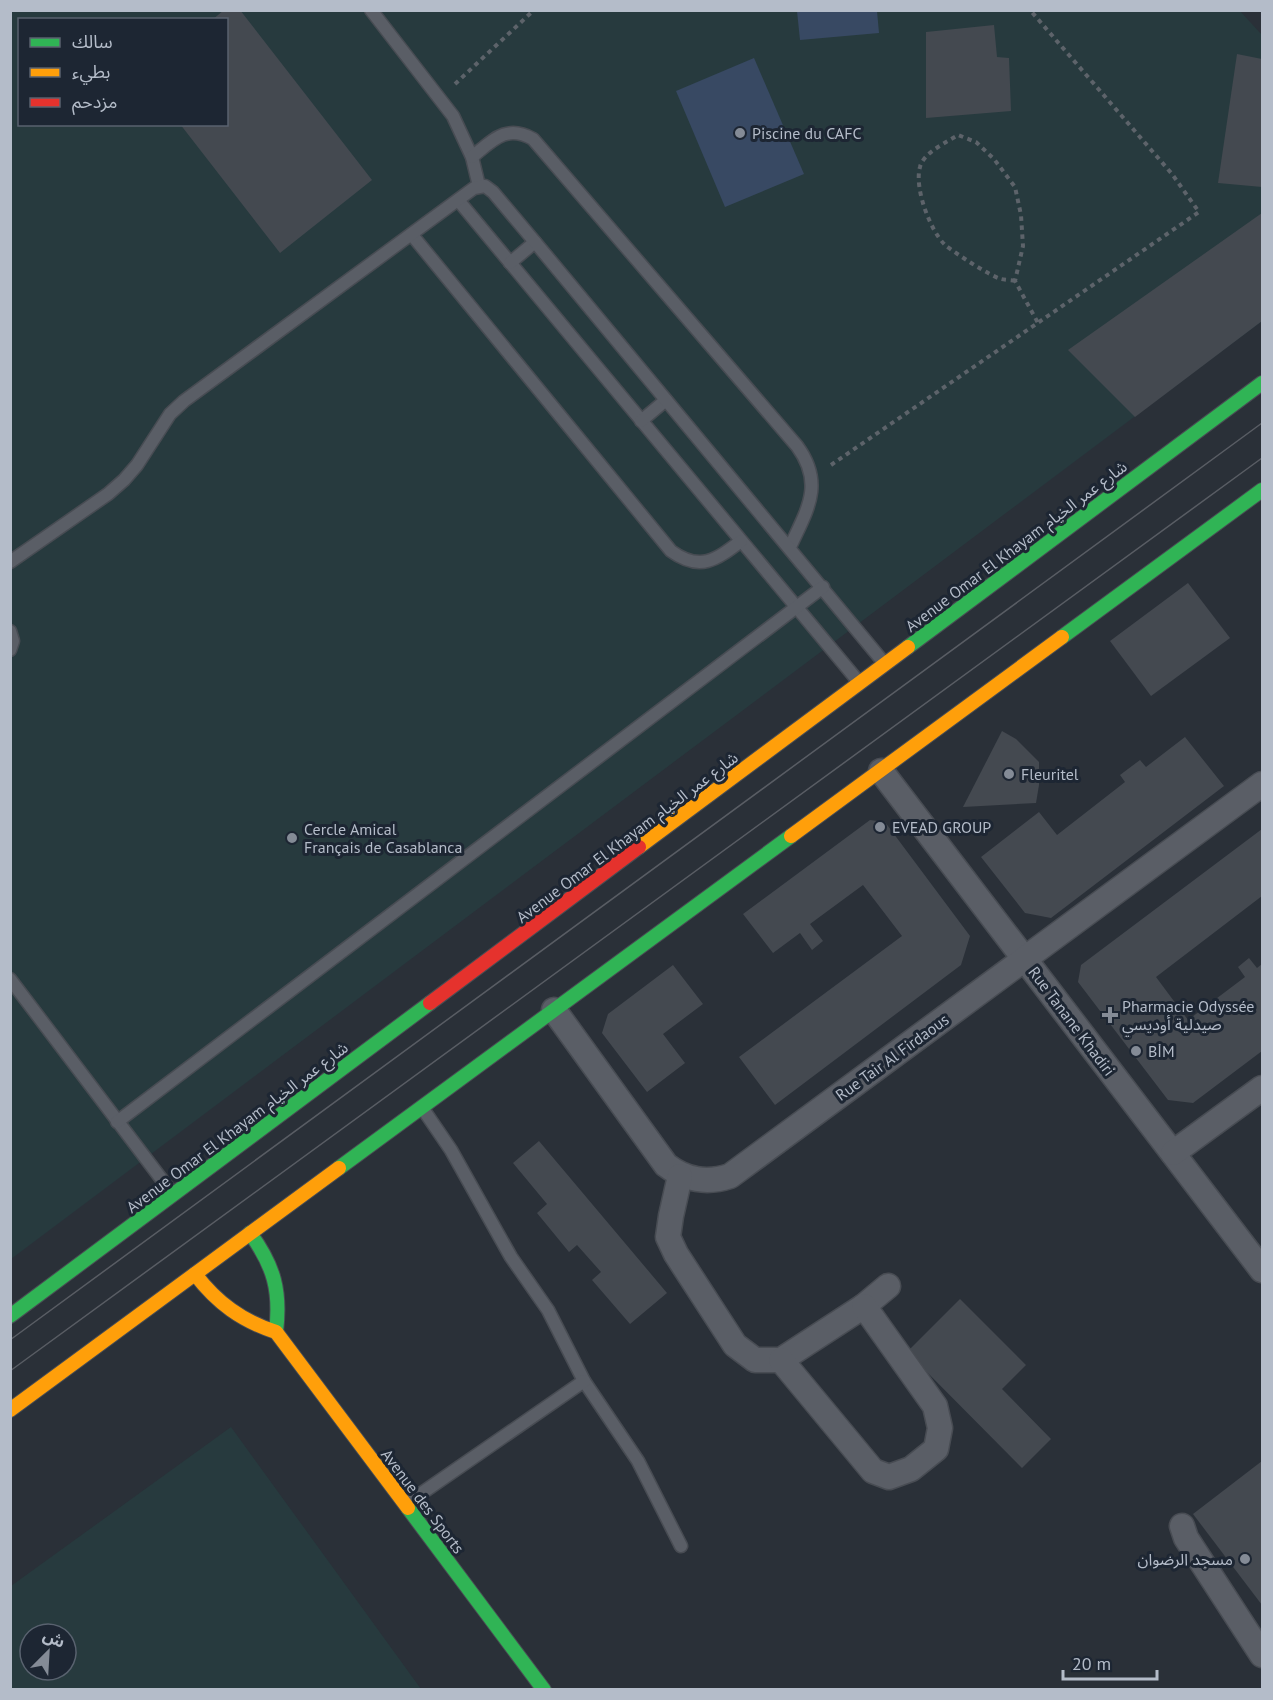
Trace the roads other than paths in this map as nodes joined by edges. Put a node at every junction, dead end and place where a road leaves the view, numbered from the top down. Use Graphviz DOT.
graph roads {
  1 [pos="371,10"];
  2 [pos="472,157"];
  3 [pos="479,186"];
  4 [pos="458,200"];
  5 [pos="412,235"];
  6 [pos="535,242"];
  7 [pos="510,263"];
  8 [pos="1263,383"];
  9 [pos="666,400"];
  10 [pos="641,421"];
  11 [pos="1263,490"];
  12 [pos="741,541"];
  13 [pos="790,547"];
  14 [pos="10,562"];
  15 [pos="823,587"];
  16 [pos="797,609"];
  17 [pos="10,631"];
  18 [pos="10,650"];
  19 [pos="885,665"];
  20 [pos="860,684"];
  21 [pos="881,771"];
  22 [pos="1263,784"];
  23 [pos="1025,960"];
  24 [pos="10,979"];
  25 [pos="554,1010"];
  26 [pos="1263,1088"];
  27 [pos="423,1109"];
  28 [pos="117,1122"];
  29 [pos="1173,1153"];
  30 [pos="680,1176"];
  31 [pos="173,1194"];
  32 [pos="250,1233"];
  33 [pos="1263,1270"];
  34 [pos="195,1274"];
  35 [pos="888,1286"];
  36 [pos="864,1306"];
  37 [pos="10,1316"];
  38 [pos="276,1332"];
  39 [pos="781,1360"];
  40 [pos="584,1382"];
  41 [pos="10,1410"];
  42 [pos="405,1504"];
  43 [pos="1182,1526"];
  44 [pos="681,1546"];
  45 [pos="1263,1655"];
  46 [pos="544,1689"];
  1 -- 2 [label="lane"];
  2 -- 3 [label="lane"];
  2 -- 13 [label="lane"];
  3 -- 4 [label="lane"];
  3 -- 6 [label="lane"];
  4 -- 5 [label="lane"];
  4 -- 7 [label="lane"];
  5 -- 12 [label="lane"];
  5 -- 14 [label="lane"];
  6 -- 7 [label="lane"];
  6 -- 9 [label="lane"];
  7 -- 10 [label="lane"];
  8 -- 19 [label="street, Avenue Omar El Khayam شارع عمر الخيام"];
  9 -- 10 [label="lane"];
  9 -- 13 [label="lane"];
  10 -- 12 [label="lane"];
  11 -- 21 [label="street"];
  12 -- 16 [label="lane"];
  13 -- 15 [label="lane"];
  15 -- 16 [label="lane"];
  15 -- 19 [label="lane"];
  16 -- 20 [label="lane"];
  16 -- 28 [label="lane"];
  17 -- 18 [label="lane"];
  19 -- 20 [label="street, Avenue Omar El Khayam شارع عمر الخيام"];
  20 -- 31 [label="street, Avenue Omar El Khayam شارع عمر الخيام"];
  21 -- 23 [label="street, Rue Tanane Khadiri"];
  21 -- 25 [label="street"];
  22 -- 23 [label="street, Rue Tair Al Firdaous"];
  23 -- 29 [label="street, Rue Tanane Khadiri"];
  23 -- 30 [label="street, Rue Tair Al Firdaous"];
  24 -- 28 [label="lane"];
  25 -- 27 [label="street"];
  25 -- 30 [label="street"];
  26 -- 29 [label="street"];
  27 -- 32 [label="street"];
  27 -- 40 [label="lane"];
  28 -- 31 [label="lane"];
  29 -- 33 [label="street, Rue Tanane Khadiri"];
  30 -- 39 [label="street"];
  31 -- 37 [label="street, Avenue Omar El Khayam شارع عمر الخيام"];
  32 -- 34 [label="street"];
  32 -- 38 [label="street"];
  34 -- 38 [label="street"];
  34 -- 41 [label="street"];
  35 -- 36 [label="street"];
  36 -- 39 [label="street"];
  36 -- 39 [label="street"];
  38 -- 42 [label="street, Avenue des Sports"];
  40 -- 42 [label="lane"];
  40 -- 44 [label="lane"];
  42 -- 46 [label="street, Avenue des Sports"];
  43 -- 45 [label="street"];
}
